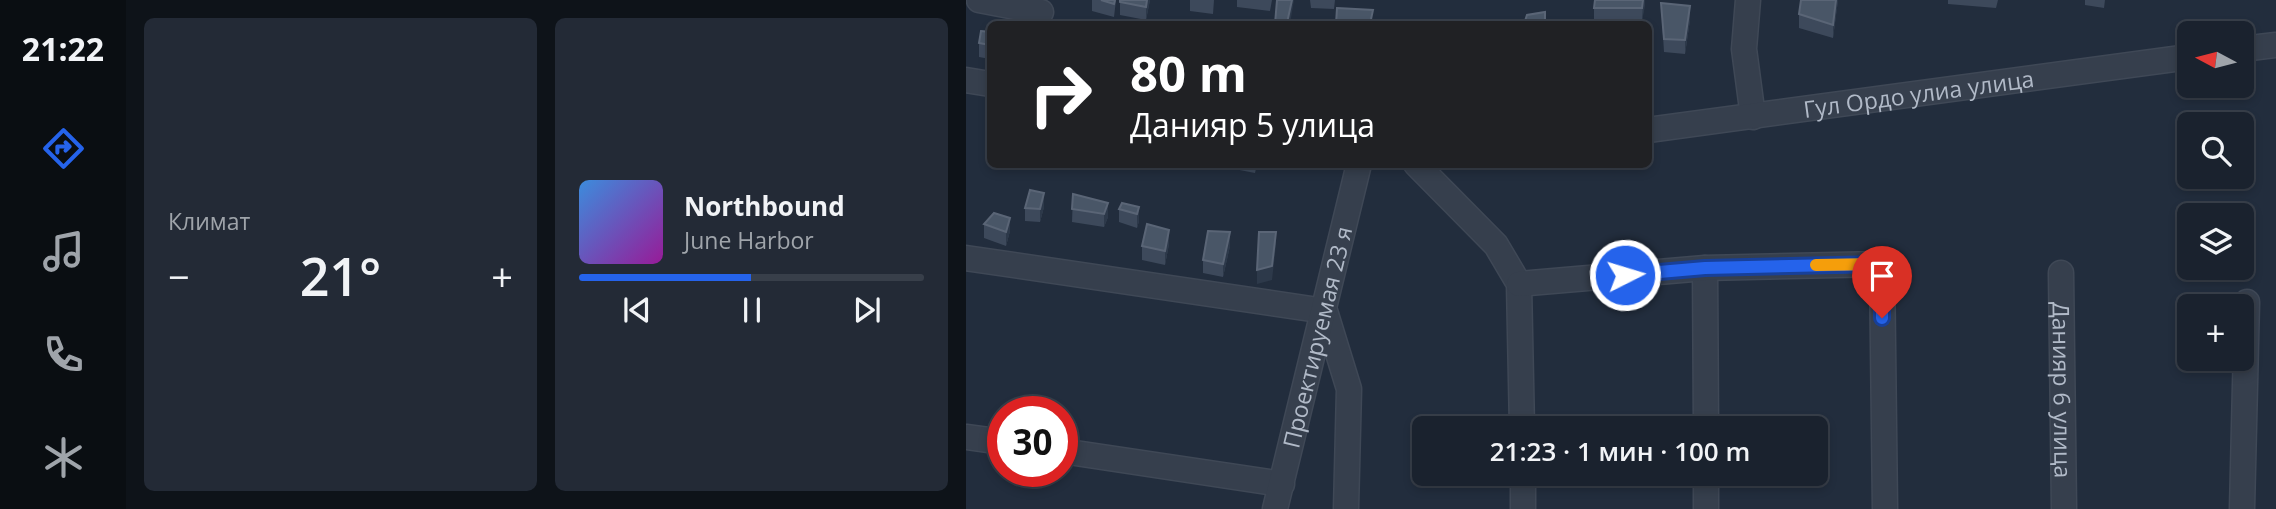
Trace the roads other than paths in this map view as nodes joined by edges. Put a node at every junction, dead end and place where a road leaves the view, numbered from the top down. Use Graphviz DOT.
graph roads {
  1 [pos="979,0"];
  2 [pos="1748,0"];
  3 [pos="1046,12"];
  4 [pos="2276,44"];
  5 [pos="2254,47"];
  6 [pos="2177,59"];
  7 [pos="966,80"];
  8 [pos="987,84"];
  9 [pos="1753,117"];
  10 [pos="1652,130"];
  11 [pos="1358,168"];
  12 [pos="1420,168"];
  13 [pos="966,258"];
  14 [pos="1705,268"];
  15 [pos="2061,272"];
  16 [pos="1519,284"];
  17 [pos="1325,311"];
  18 [pos="2245,371"];
  19 [pos="1522,416"];
  20 [pos="1706,416"];
  21 [pos="966,437"];
  22 [pos="987,440"];
  23 [pos="1078,453"];
  24 [pos="1282,484"];
  25 [pos="1523,486"];
  26 [pos="1706,486"];
  27 [pos="1275,509"];
  28 [pos="1346,509"];
  29 [pos="1523,509"];
  30 [pos="1706,509"];
  31 [pos="1885,509"];
  32 [pos="2064,509"];
  33 [pos="2242,509"];
  1 -- 3 [label="street"];
  2 -- 9 [label="street"];
  4 -- 5 [label="street"];
  6 -- 9 [label="street, Гул Ордо улиа улица"];
  7 -- 8 [label="street"];
  9 -- 10 [label="street, Гул Ордо улиа улица"];
  11 -- 17 [label="street, Проектируемая 23 я"];
  12 -- 16 [label="street"];
  13 -- 17 [label="street"];
  14 -- 16 [label="street"];
  14 -- 20 [label="street"];
  14 -- 31 [label="street"];
  15 -- 32 [label="street, Данияр 6 улица"];
  16 -- 19 [label="street"];
  17 -- 24 [label="street, Проектируемая 23 я"];
  17 -- 28 [label="street"];
  18 -- 33 [label="street"];
  21 -- 22 [label="street"];
  23 -- 24 [label="street"];
  24 -- 27 [label="street, Проектируемая 23 я"];
  25 -- 29 [label="street"];
  26 -- 30 [label="street"];
}
